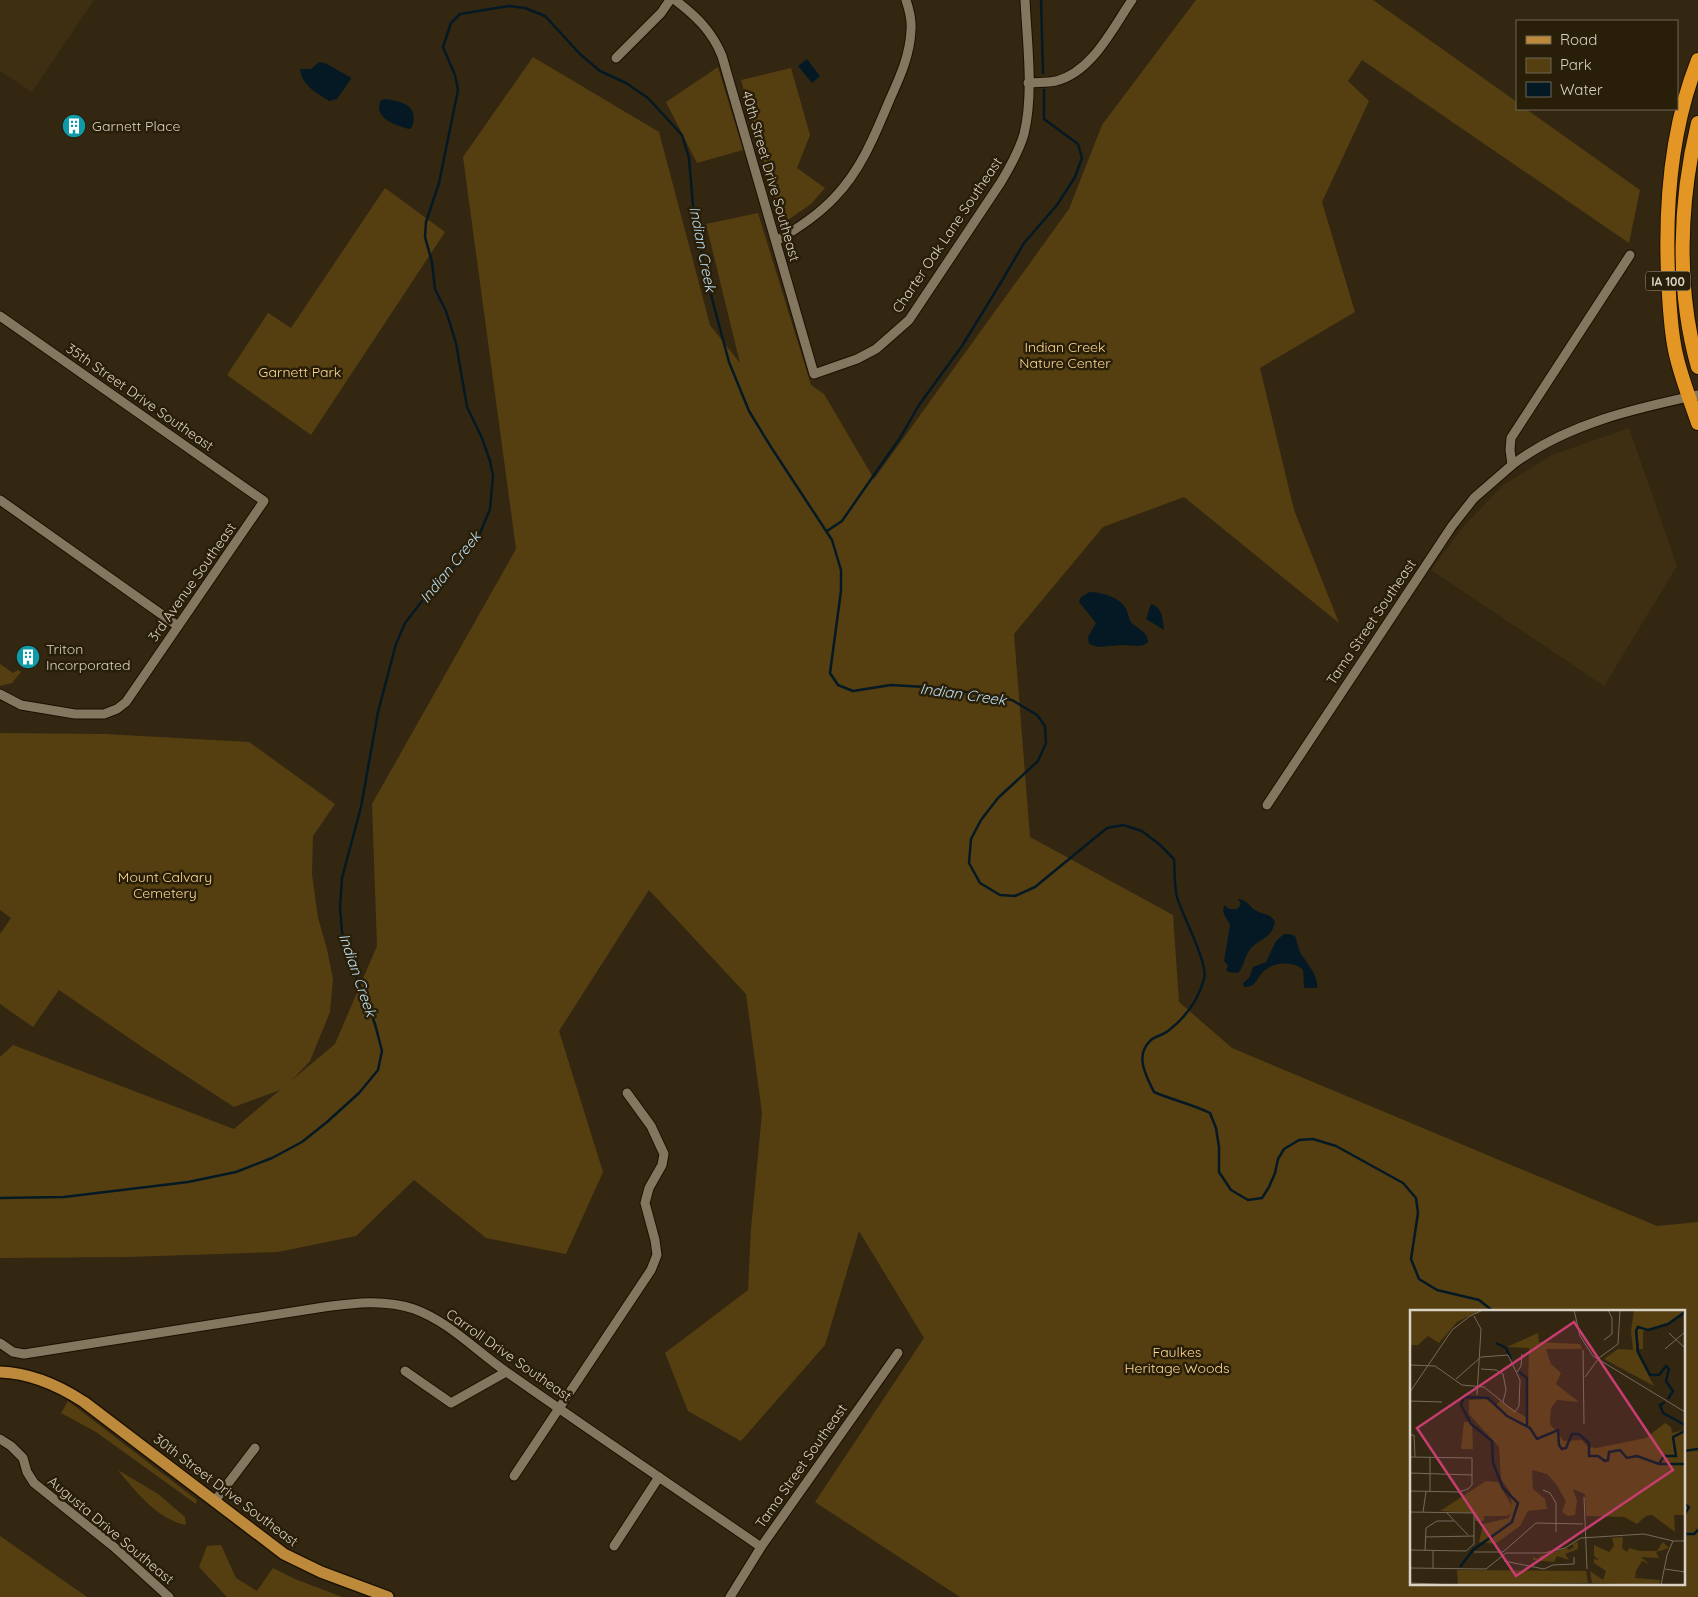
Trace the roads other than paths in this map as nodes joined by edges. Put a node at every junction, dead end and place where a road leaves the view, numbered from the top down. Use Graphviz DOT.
graph roads {
  1 [pos="670,0"];
  2 [pos="676,0"];
  3 [pos="906,0"];
  4 [pos="1025,0"];
  5 [pos="1132,0"];
  6 [pos="616,58"];
  7 [pos="1698,60"];
  8 [pos="1028,83"];
  9 [pos="1698,122"];
  10 [pos="776,242"];
  11 [pos="1630,255"];
  12 [pos="0,316"];
  13 [pos="1698,368"];
  14 [pos="814,374"];
  15 [pos="1693,396"];
  16 [pos="1698,423"];
  17 [pos="1512,465"];
  18 [pos="0,500"];
  19 [pos="264,501"];
  20 [pos="178,626"];
  21 [pos="0,694"];
  22 [pos="1267,806"];
  23 [pos="627,1093"];
  24 [pos="0,1343"];
  25 [pos="898,1353"];
  26 [pos="405,1371"];
  27 [pos="0,1372"];
  28 [pos="506,1372"];
  29 [pos="559,1408"];
  30 [pos="0,1439"];
  31 [pos="255,1448"];
  32 [pos="514,1476"];
  33 [pos="659,1477"];
  34 [pos="214,1502"];
  35 [pos="614,1546"];
  36 [pos="761,1547"];
  37 [pos="169,1597"];
  38 [pos="388,1597"];
  39 [pos="730,1597"];
  1 -- 6 [label="street"];
  2 -- 10 [label="street, 40th Street Drive Southeast"];
  3 -- 10 [label="street"];
  4 -- 8 [label="street, Charter Oak Lane Southeast"];
  5 -- 8 [label="street"];
  7 -- 15 [label="highway, IA 100"];
  8 -- 14 [label="street, Charter Oak Lane Southeast"];
  9 -- 13 [label="highway, IA 100"];
  10 -- 14 [label="street, 40th Street Drive Southeast"];
  11 -- 17 [label="street"];
  12 -- 19 [label="street, 35th Street Drive Southeast"];
  15 -- 16 [label="highway, IA 100"];
  15 -- 17 [label="street, Tama Street Southeast"];
  17 -- 22 [label="street, Tama Street Southeast"];
  18 -- 20 [label="street"];
  19 -- 20 [label="street, 3rd Avenue Southeast"];
  20 -- 21 [label="street, 3rd Avenue Southeast"];
  23 -- 29 [label="street"];
  24 -- 28 [label="street, Carroll Drive Southeast"];
  25 -- 36 [label="street, Tama Street Southeast"];
  26 -- 28 [label="street"];
  27 -- 34 [label="main road, 30th Street Drive Southeast"];
  28 -- 29 [label="street, Carroll Drive Southeast"];
  29 -- 32 [label="street"];
  29 -- 33 [label="street, Carroll Drive Southeast"];
  30 -- 37 [label="street, Augusta Drive Southeast"];
  31 -- 34 [label="street"];
  33 -- 35 [label="street"];
  33 -- 36 [label="street, Carroll Drive Southeast"];
  34 -- 38 [label="main road, 30th Street Drive Southeast"];
  36 -- 39 [label="street, Tama Street Southeast"];
}
